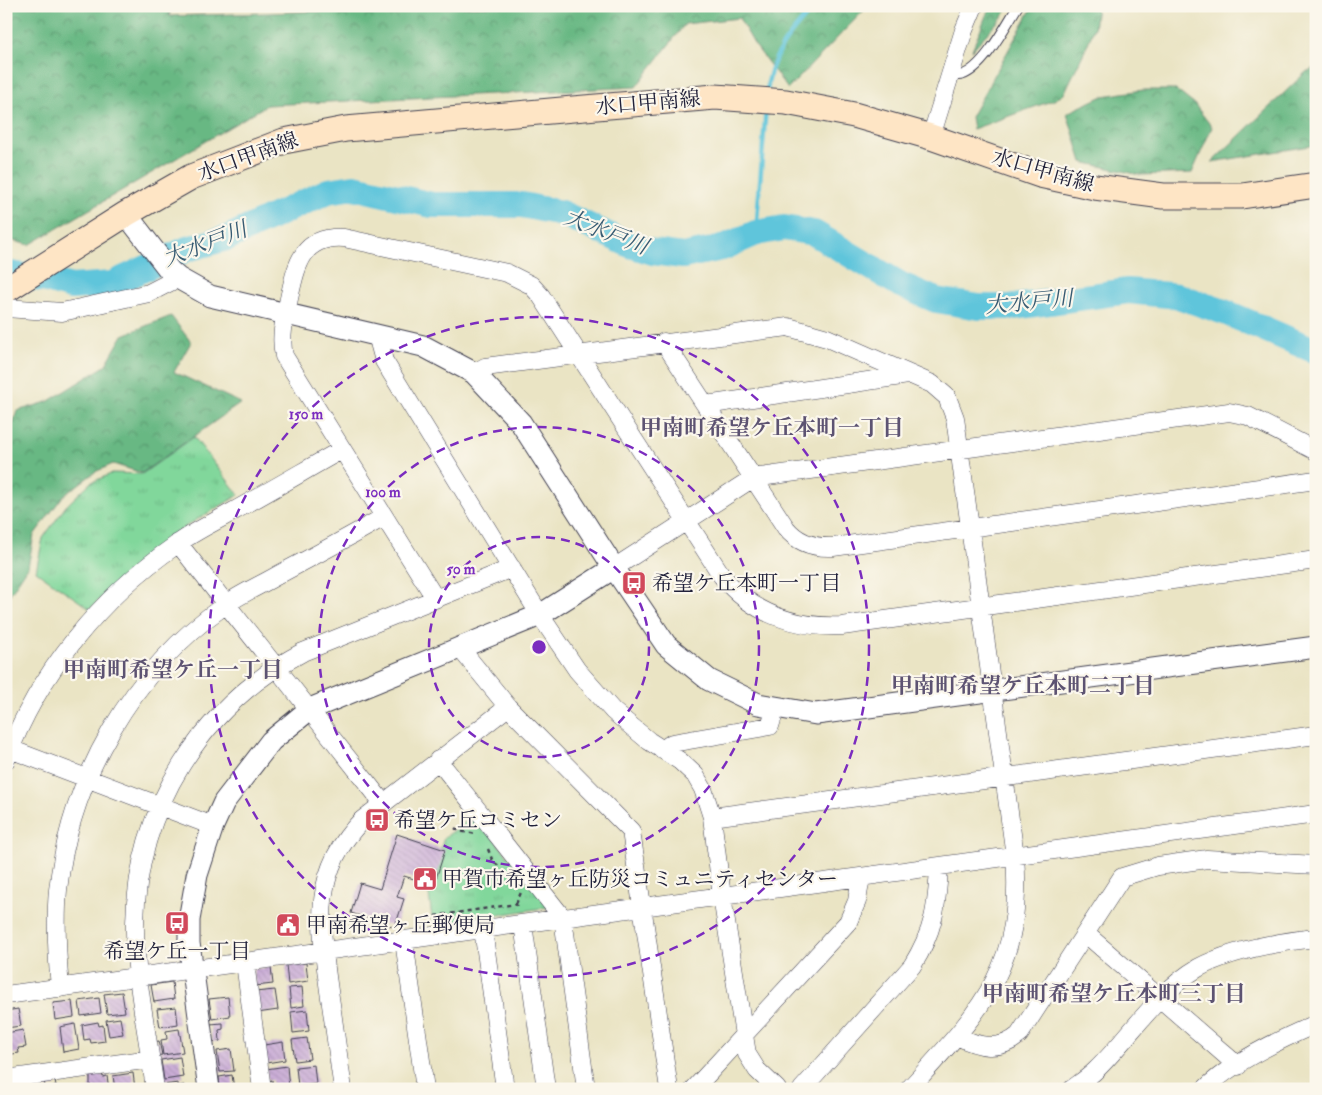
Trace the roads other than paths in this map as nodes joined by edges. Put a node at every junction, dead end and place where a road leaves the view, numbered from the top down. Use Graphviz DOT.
graph roads {
  1 [pos="974,6"];
  2 [pos="1018,6"];
  3 [pos="950,75"];
  4 [pos="931,137"];
  5 [pos="1316,185"];
  6 [pos="126,214"];
  7 [pos="175,275"];
  8 [pos="6,290"];
  9 [pos="6,308"];
  10 [pos="286,314"];
  11 [pos="377,335"];
  12 [pos="664,342"];
  13 [pos="578,355"];
  14 [pos="474,373"];
  15 [pos="909,375"];
  16 [pos="706,405"];
  17 [pos="341,450"];
  18 [pos="958,450"];
  19 [pos="1316,450"];
  20 [pos="753,478"];
  21 [pos="1316,480"];
  22 [pos="384,517"];
  23 [pos="685,521"];
  24 [pos="969,528"];
  25 [pos="178,543"];
  26 [pos="1316,560"];
  27 [pos="512,568"];
  28 [pos="614,568"];
  29 [pos="435,598"];
  30 [pos="226,604"];
  31 [pos="980,606"];
  32 [pos="540,615"];
  33 [pos="459,647"];
  34 [pos="1316,647"];
  35 [pos="276,666"];
  36 [pos="993,692"];
  37 [pos="508,707"];
  38 [pos="776,707"];
  39 [pos="310,709"];
  40 [pos="1316,735"];
  41 [pos="662,750"];
  42 [pos="8,754"];
  43 [pos="438,760"];
  44 [pos="1004,778"];
  45 [pos="87,779"];
  46 [pos="382,803"];
  47 [pos="160,805"];
  48 [pos="1316,814"];
  49 [pos="712,817"];
  50 [pos="213,826"];
  51 [pos="1015,856"];
  52 [pos="1316,865"];
  53 [pos="939,867"];
  54 [pos="861,877"];
  55 [pos="722,897"];
  56 [pos="644,907"];
  57 [pos="563,918"];
  58 [pos="523,924"];
  59 [pos="484,929"];
  60 [pos="1086,934"];
  61 [pos="1316,938"];
  62 [pos="404,941"];
  63 [pos="324,952"];
  64 [pos="245,963"];
  65 [pos="192,969"];
  66 [pos="140,976"];
  67 [pos="60,988"];
  68 [pos="6,995"];
  69 [pos="1162,998"];
  70 [pos="1316,1024"];
  71 [pos="743,1035"];
  72 [pos="957,1036"];
  73 [pos="151,1059"];
  74 [pos="1238,1066"];
  75 [pos="6,1079"];
  76 [pos="155,1089"];
  77 [pos="209,1089"];
  78 [pos="262,1089"];
  79 [pos="343,1089"];
  80 [pos="424,1089"];
  81 [pos="505,1089"];
  82 [pos="546,1089"];
  83 [pos="586,1089"];
  84 [pos="669,1089"];
  85 [pos="694,1089"];
  86 [pos="777,1089"];
  87 [pos="802,1089"];
  88 [pos="909,1089"];
  89 [pos="1072,1089"];
  90 [pos="1205,1089"];
  1 -- 3 [label="street"];
  2 -- 3 [label="lane"];
  3 -- 4 [label="street"];
  4 -- 5 [label="main road, 水口甲南線"];
  4 -- 6 [label="main road, 水口甲南線"];
  6 -- 7 [label="street"];
  6 -- 8 [label="main road, 水口甲南線"];
  7 -- 9 [label="street"];
  7 -- 10 [label="street"];
  10 -- 11 [label="street"];
  10 -- 13 [label="street"];
  10 -- 17 [label="street"];
  11 -- 14 [label="street"];
  11 -- 27 [label="street"];
  12 -- 13 [label="street"];
  12 -- 15 [label="street"];
  12 -- 16 [label="street"];
  13 -- 14 [label="street"];
  13 -- 23 [label="street"];
  14 -- 28 [label="street"];
  15 -- 16 [label="street"];
  15 -- 18 [label="street"];
  16 -- 20 [label="street"];
  17 -- 22 [label="street"];
  17 -- 25 [label="street"];
  18 -- 19 [label="street"];
  18 -- 20 [label="street"];
  18 -- 24 [label="street"];
  20 -- 23 [label="street"];
  20 -- 24 [label="street"];
  21 -- 24 [label="street"];
  22 -- 29 [label="street"];
  22 -- 30 [label="street"];
  23 -- 28 [label="street"];
  23 -- 31 [label="street"];
  24 -- 31 [label="street"];
  25 -- 30 [label="street"];
  25 -- 42 [label="street"];
  26 -- 31 [label="street"];
  27 -- 29 [label="street"];
  27 -- 32 [label="street"];
  28 -- 32 [label="street"];
  28 -- 38 [label="street"];
  29 -- 35 [label="street"];
  30 -- 35 [label="street"];
  30 -- 45 [label="street"];
  31 -- 36 [label="street"];
  32 -- 33 [label="street"];
  32 -- 41 [label="street"];
  33 -- 37 [label="street"];
  33 -- 39 [label="street"];
  34 -- 36 [label="street"];
  35 -- 39 [label="street"];
  35 -- 47 [label="street"];
  36 -- 38 [label="street"];
  36 -- 44 [label="street"];
  37 -- 43 [label="street"];
  37 -- 56 [label="street"];
  38 -- 41 [label="street"];
  39 -- 46 [label="street"];
  39 -- 50 [label="street"];
  40 -- 44 [label="street"];
  41 -- 49 [label="street"];
  42 -- 45 [label="street"];
  43 -- 46 [label="street"];
  43 -- 57 [label="street"];
  44 -- 49 [label="street"];
  44 -- 51 [label="street"];
  45 -- 47 [label="street"];
  45 -- 67 [label="street"];
  46 -- 63 [label="street"];
  47 -- 50 [label="street"];
  47 -- 66 [label="street"];
  48 -- 51 [label="street"];
  49 -- 55 [label="street"];
  50 -- 65 [label="street"];
  51 -- 53 [label="street"];
  51 -- 72 [label="street"];
  52 -- 60 [label="street"];
  53 -- 54 [label="street"];
  53 -- 87 [label="street"];
  54 -- 55 [label="street"];
  54 -- 71 [label="street"];
  55 -- 56 [label="street"];
  55 -- 71 [label="street"];
  56 -- 57 [label="street"];
  56 -- 84 [label="street"];
  57 -- 58 [label="street"];
  57 -- 83 [label="street"];
  58 -- 59 [label="street"];
  58 -- 82 [label="street"];
  59 -- 62 [label="street"];
  59 -- 81 [label="street"];
  60 -- 69 [label="street"];
  60 -- 72 [label="street"];
  61 -- 69 [label="street"];
  62 -- 63 [label="street"];
  62 -- 80 [label="street"];
  63 -- 64 [label="street"];
  63 -- 79 [label="street"];
  64 -- 65 [label="street"];
  64 -- 78 [label="street"];
  65 -- 66 [label="street"];
  65 -- 77 [label="street"];
  66 -- 67 [label="street"];
  66 -- 73 [label="street"];
  67 -- 68 [label="street"];
  69 -- 74 [label="street"];
  69 -- 89 [label="street"];
  70 -- 74 [label="street"];
  71 -- 85 [label="street"];
  71 -- 86 [label="street"];
  72 -- 88 [label="street"];
  73 -- 75 [label="street"];
  73 -- 76 [label="street"];
  74 -- 90 [label="street"];
}
